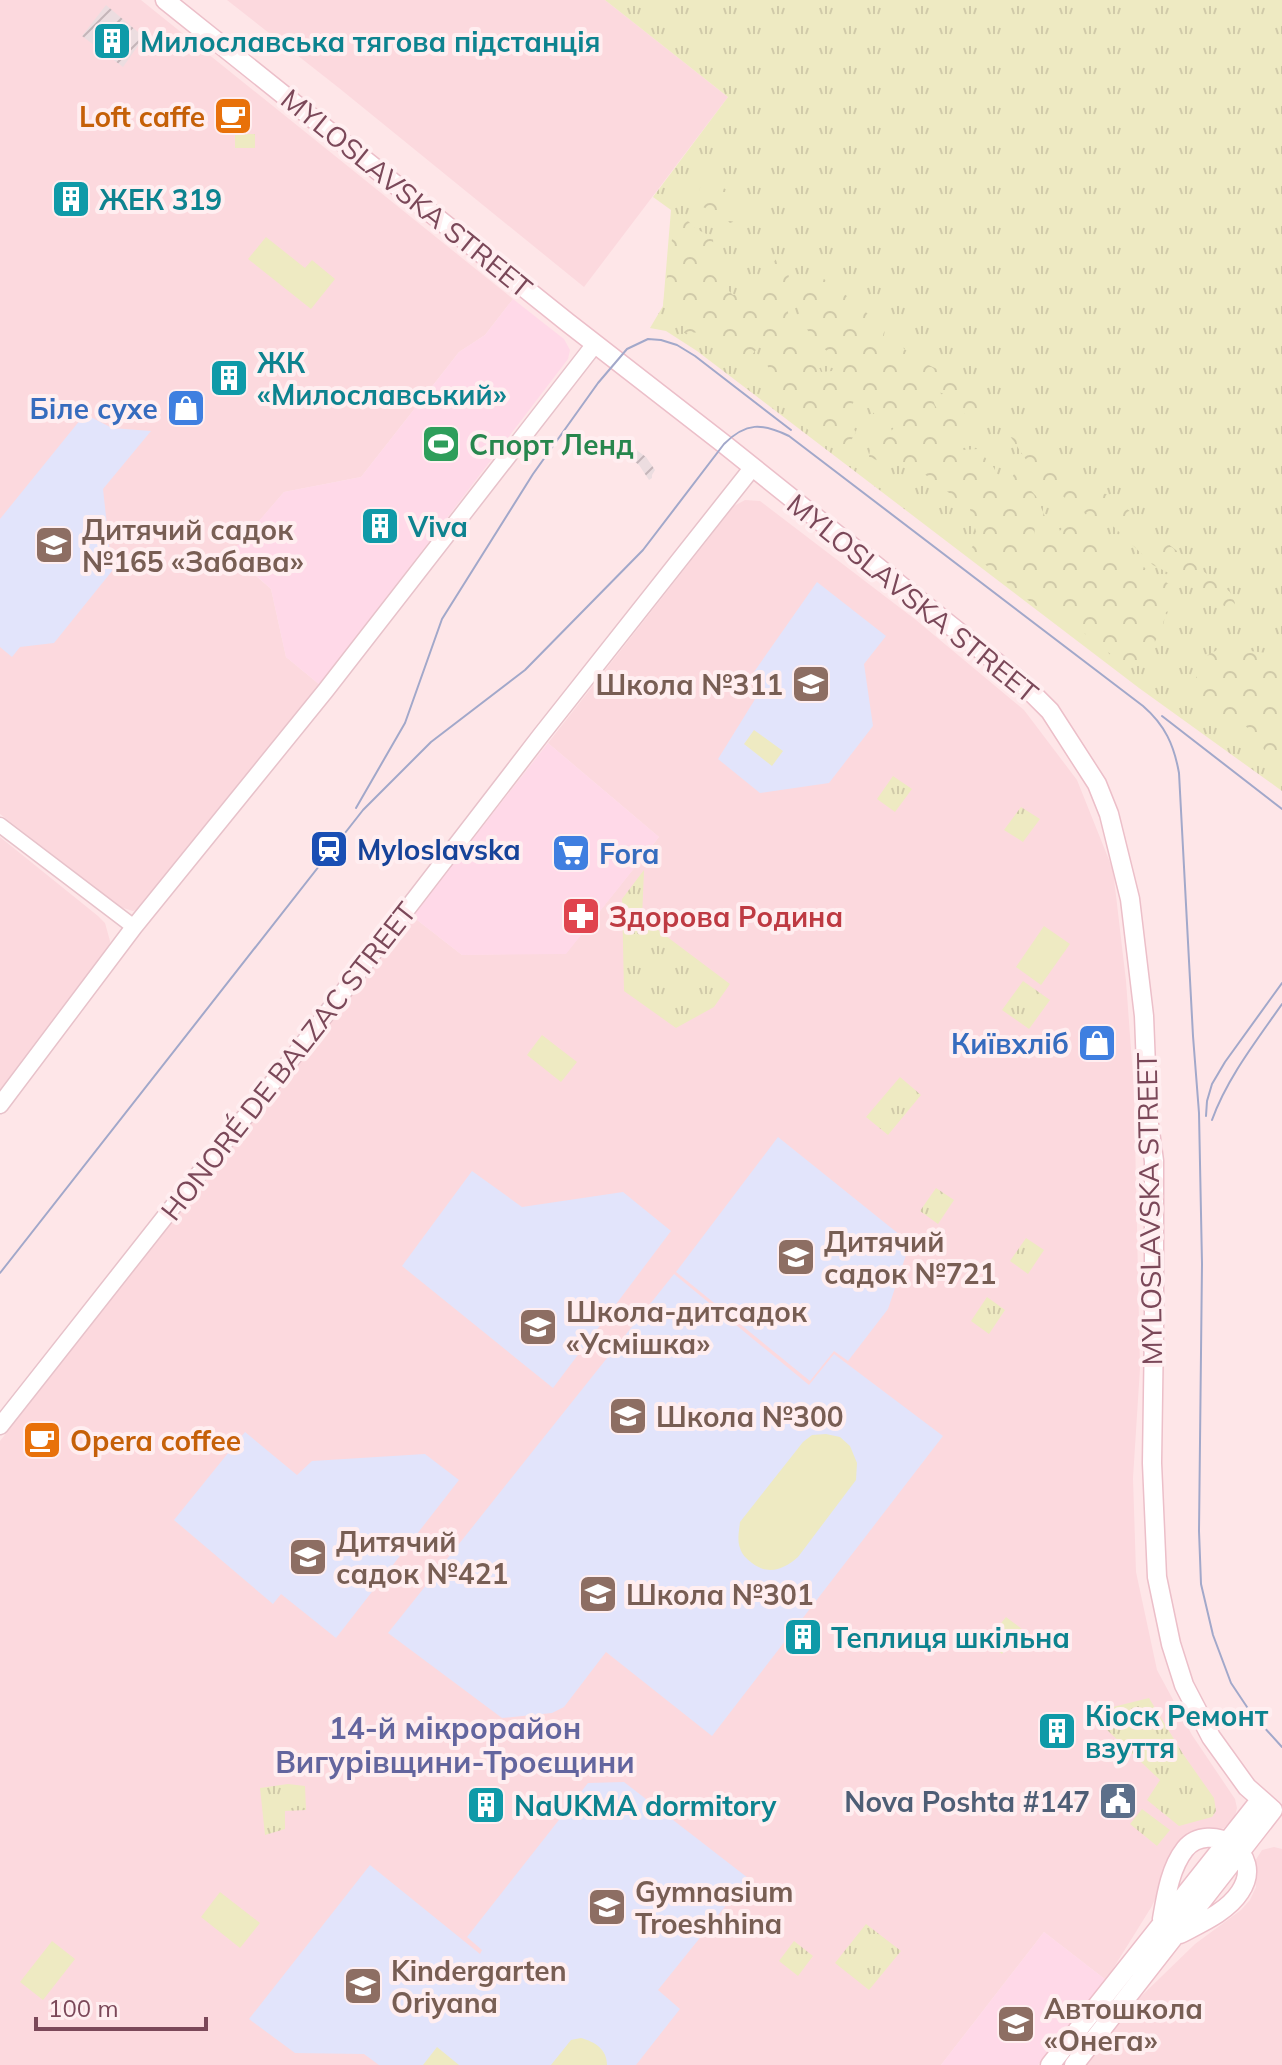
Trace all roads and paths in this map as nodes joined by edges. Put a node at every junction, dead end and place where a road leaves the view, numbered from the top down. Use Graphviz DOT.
graph roads {
  1 [pos="165,0"];
  2 [pos="595,344"];
  3 [pos="753,467"];
  4 [pos="0,825"];
  5 [pos="134,927"];
  6 [pos="0,1105"];
  7 [pos="0,1426"];
  8 [pos="1272,1809"];
  9 [pos="1234,1846"];
  10 [pos="1168,1931"];
  11 [pos="1050,2065"];
  12 [pos="1074,2065"];
  1 -- 2 [label="main road, MYLOSLAVSKA STREET"];
  2 -- 3 [label="main road, MYLOSLAVSKA STREET"];
  2 -- 5 [label="street"];
  3 -- 7 [label="street, HONORÉ DE BALZAC STREET"];
  3 -- 8 [label="main road, MYLOSLAVSKA STREET"];
  4 -- 5 [label="street"];
  5 -- 6 [label="street"];
  8 -- 9 [label="main road"];
  9 -- 10 [label="main road"];
  9 -- 10 [label="main road"];
  9 -- 10 [label="main road"];
  10 -- 11 [label="main road"];
  10 -- 12 [label="main road"];
}
